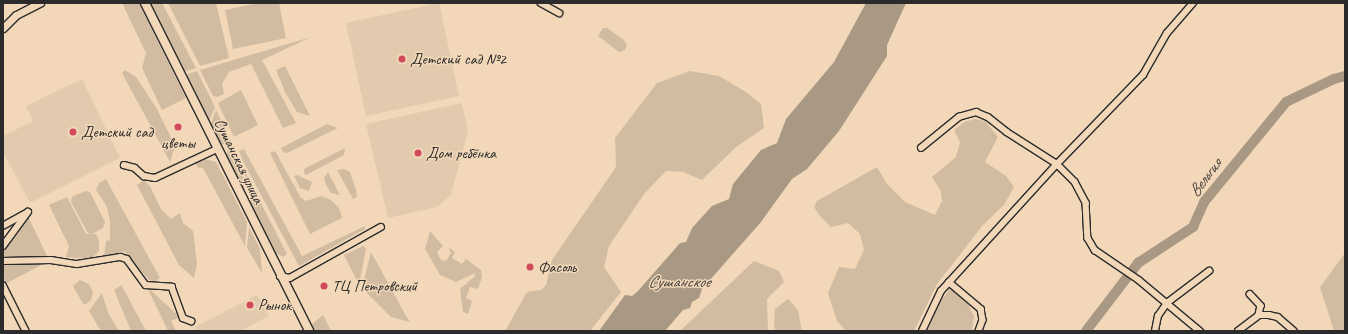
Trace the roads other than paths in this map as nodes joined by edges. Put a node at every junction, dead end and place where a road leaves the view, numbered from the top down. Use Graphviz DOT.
graph roads {
  1 [pos="40,3"];
  2 [pos="146,3"];
  3 [pos="541,3"];
  4 [pos="1193,3"];
  5 [pos="559,14"];
  6 [pos="3,28"];
  7 [pos="921,148"];
  8 [pos="217,149"];
  9 [pos="1057,164"];
  10 [pos="124,165"];
  11 [pos="3,226"];
  12 [pos="381,227"];
  13 [pos="3,246"];
  14 [pos="3,261"];
  15 [pos="1209,271"];
  16 [pos="280,276"];
  17 [pos="949,282"];
  18 [pos="3,285"];
  19 [pos="1250,294"];
  20 [pos="1167,303"];
  21 [pos="1259,315"];
  22 [pos="191,321"];
  23 [pos="26,331"];
  24 [pos="309,331"];
  25 [pos="922,331"];
  26 [pos="979,331"];
  27 [pos="1155,331"];
  28 [pos="1200,331"];
  29 [pos="1238,331"];
  30 [pos="1294,331"];
  1 -- 6 [label="street"];
  2 -- 8 [label="main road, Сушанская улица"];
  3 -- 5 [label="street"];
  4 -- 9 [label="street"];
  7 -- 9 [label="street"];
  8 -- 10 [label="street"];
  8 -- 16 [label="main road, Сушанская улица"];
  9 -- 17 [label="street"];
  9 -- 20 [label="street"];
  11 -- 13 [label="street"];
  12 -- 16 [label="street"];
  14 -- 22 [label="street"];
  15 -- 20 [label="street"];
  16 -- 24 [label="main road, Сушанская улица"];
  17 -- 25 [label="street"];
  17 -- 26 [label="street"];
  18 -- 23 [label="street"];
  19 -- 21 [label="street"];
  20 -- 27 [label="street"];
  20 -- 28 [label="street"];
  21 -- 29 [label="street"];
  21 -- 30 [label="street"];
}
